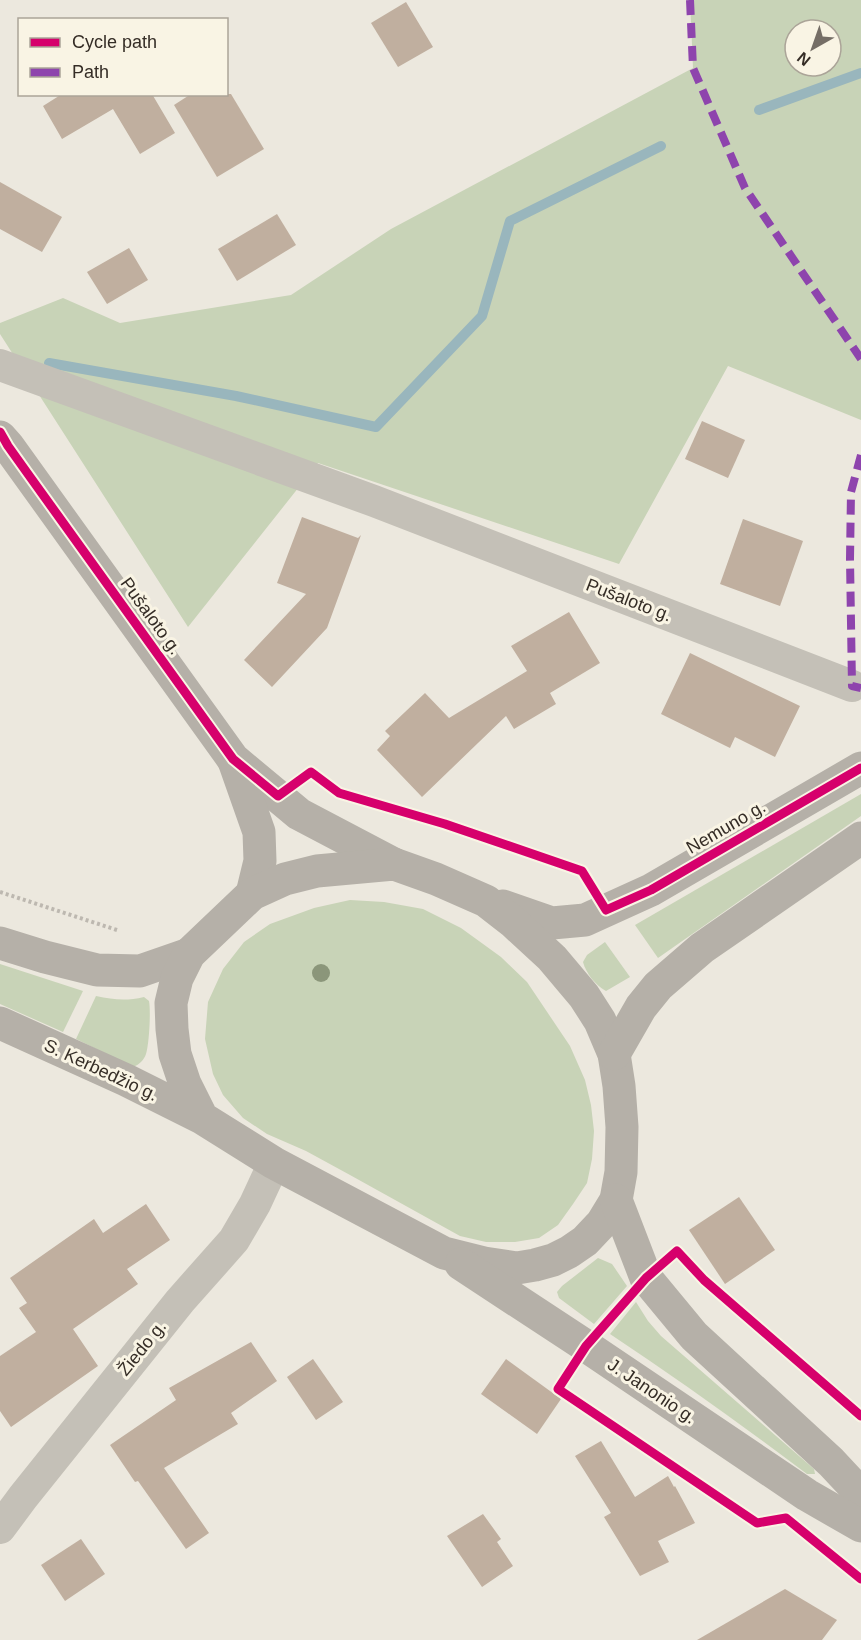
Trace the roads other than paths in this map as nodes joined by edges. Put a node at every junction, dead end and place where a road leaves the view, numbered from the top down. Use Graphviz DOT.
graph roads {
  1 [pos="0,365"];
  2 [pos="2,438"];
  3 [pos="852,686"];
  4 [pos="233,759"];
  5 [pos="861,768"];
  6 [pos="861,838"];
  7 [pos="394,864"];
  8 [pos="252,894"];
  9 [pos="486,901"];
  10 [pos="0,943"];
  11 [pos="189,954"];
  12 [pos="0,1023"];
  13 [pos="614,1054"];
  14 [pos="202,1118"];
  15 [pos="274,1162"];
  16 [pos="616,1200"];
  17 [pos="444,1253"];
  18 [pos="861,1494"];
  19 [pos="861,1526"];
  20 [pos="0,1528"];
  1 -- 3 [label="street, Pušaloto g."];
  2 -- 4 [label="main road, Pušaloto g."];
  4 -- 7 [label="main road, Pušaloto g."];
  4 -- 8 [label="main road, Pušaloto g."];
  5 -- 9 [label="main road, Nemuno g."];
  6 -- 13 [label="main road"];
  7 -- 8 [label="main road"];
  7 -- 9 [label="main road, Pušaloto g."];
  8 -- 11 [label="main road"];
  9 -- 13 [label="main road"];
  10 -- 11 [label="main road"];
  11 -- 14 [label="main road"];
  12 -- 14 [label="main road, S. Kerbedžio g."];
  13 -- 16 [label="main road"];
  14 -- 15 [label="main road, S. Kerbedžio g."];
  15 -- 17 [label="main road, S. Kerbedžio g."];
  15 -- 20 [label="street, Žiedo g."];
  16 -- 17 [label="main road"];
  16 -- 18 [label="main road"];
  17 -- 19 [label="main road, J. Janonio g."];
}
